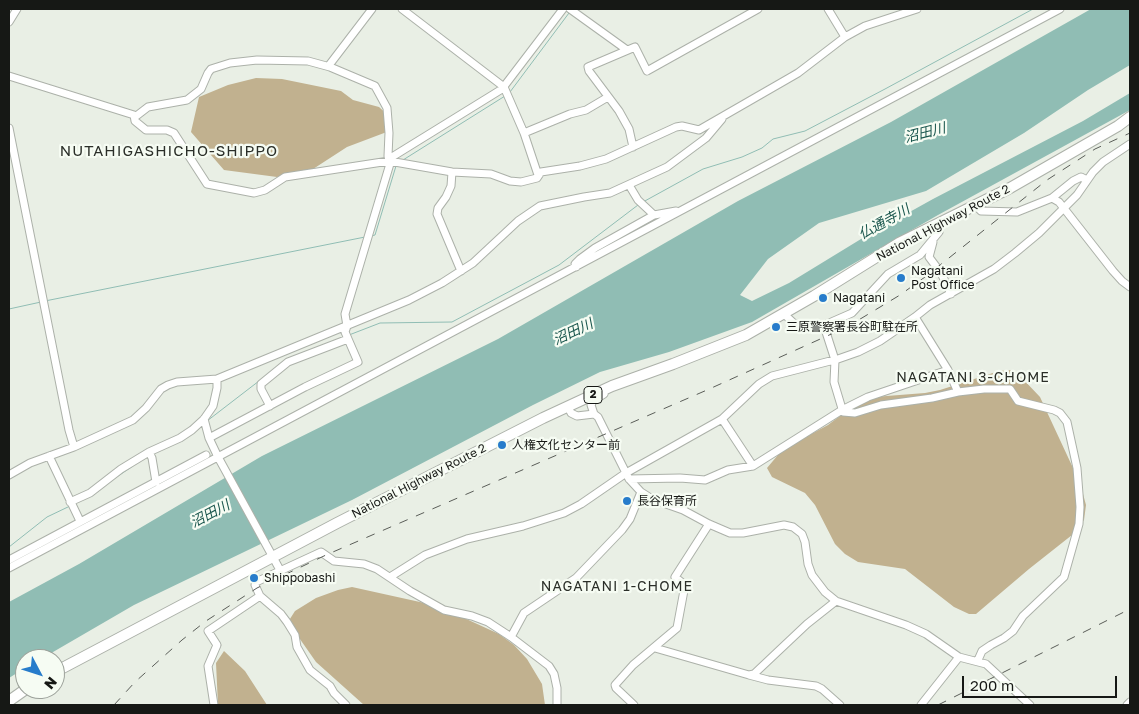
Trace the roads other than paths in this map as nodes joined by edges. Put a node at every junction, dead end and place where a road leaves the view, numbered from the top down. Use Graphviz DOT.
graph roads {
  1 [pos="17,9"];
  2 [pos="372,9"];
  3 [pos="402,9"];
  4 [pos="563,9"];
  5 [pos="758,9"];
  6 [pos="828,9"];
  7 [pos="917,9"];
  8 [pos="1060,9"];
  9 [pos="572,11"];
  10 [pos="9,22"];
  11 [pos="845,37"];
  12 [pos="627,50"];
  13 [pos="330,67"];
  14 [pos="9,76"];
  15 [pos="505,88"];
  16 [pos="608,97"];
  17 [pos="723,116"];
  18 [pos="135,117"];
  19 [pos="1130,117"];
  20 [pos="9,128"];
  21 [pos="524,133"];
  22 [pos="1130,144"];
  23 [pos="633,147"];
  24 [pos="389,161"];
  25 [pos="452,172"];
  26 [pos="538,175"];
  27 [pos="1087,180"];
  28 [pos="629,185"];
  29 [pos="1052,198"];
  30 [pos="976,206"];
  31 [pos="1064,208"];
  32 [pos="681,211"];
  33 [pos="654,216"];
  34 [pos="936,224"];
  35 [pos="935,237"];
  36 [pos="576,267"];
  37 [pos="461,271"];
  38 [pos="1130,287"];
  39 [pos="951,294"];
  40 [pos="784,314"];
  41 [pos="915,317"];
  42 [pos="838,320"];
  43 [pos="813,328"];
  44 [pos="825,328"];
  45 [pos="346,332"];
  46 [pos="835,360"];
  47 [pos="948,370"];
  48 [pos="217,379"];
  49 [pos="629,380"];
  50 [pos="958,392"];
  51 [pos="270,406"];
  52 [pos="568,407"];
  53 [pos="842,410"];
  54 [pos="594,414"];
  55 [pos="204,419"];
  56 [pos="722,419"];
  57 [pos="209,438"];
  58 [pos="74,447"];
  59 [pos="149,452"];
  60 [pos="206,455"];
  61 [pos="48,456"];
  62 [pos="219,458"];
  63 [pos="753,466"];
  64 [pos="9,475"];
  65 [pos="628,476"];
  66 [pos="156,482"];
  67 [pos="641,492"];
  68 [pos="70,502"];
  69 [pos="80,521"];
  70 [pos="709,524"];
  71 [pos="272,555"];
  72 [pos="9,560"];
  73 [pos="9,568"];
  74 [pos="280,570"];
  75 [pos="390,577"];
  76 [pos="260,596"];
  77 [pos="836,601"];
  78 [pos="511,637"];
  79 [pos="655,648"];
  80 [pos="959,657"];
  81 [pos="978,660"];
  82 [pos="65,667"];
  83 [pos="749,675"];
  84 [pos="1130,702"];
  85 [pos="214,705"];
  86 [pos="346,705"];
  87 [pos="557,705"];
  88 [pos="634,705"];
  89 [pos="840,705"];
  90 [pos="921,705"];
  91 [pos="1030,705"];
  92 [pos="1127,705"];
  1 -- 10 [label="street"];
  2 -- 13 [label="street"];
  3 -- 15 [label="street"];
  4 -- 15 [label="street"];
  5 -- 12 [label="street"];
  6 -- 11 [label="street"];
  7 -- 11 [label="street"];
  8 -- 32 [label="street"];
  9 -- 12 [label="street"];
  11 -- 17 [label="street"];
  12 -- 16 [label="street"];
  13 -- 18 [label="street"];
  13 -- 24 [label="street"];
  14 -- 18 [label="street"];
  15 -- 21 [label="street"];
  15 -- 24 [label="street"];
  16 -- 21 [label="street"];
  16 -- 23 [label="street"];
  17 -- 23 [label="street"];
  17 -- 28 [label="street"];
  18 -- 24 [label="street"];
  19 -- 30 [label="highway, National Highway Route 2 / 2"];
  20 -- 58 [label="street"];
  21 -- 26 [label="street"];
  22 -- 27 [label="street"];
  23 -- 26 [label="street"];
  24 -- 25 [label="street"];
  24 -- 45 [label="street"];
  25 -- 26 [label="street"];
  25 -- 37 [label="street"];
  27 -- 29 [label="street"];
  27 -- 31 [label="street"];
  28 -- 33 [label="street"];
  28 -- 37 [label="street"];
  29 -- 30 [label="street"];
  29 -- 31 [label="street"];
  30 -- 34 [label="highway, National Highway Route 2 / 2"];
  31 -- 38 [label="street"];
  31 -- 39 [label="street"];
  32 -- 33 [label="street"];
  32 -- 36 [label="street"];
  33 -- 36 [label="street"];
  34 -- 35 [label="street"];
  34 -- 40 [label="highway, National Highway Route 2 / 2"];
  35 -- 39 [label="street"];
  35 -- 42 [label="street"];
  36 -- 62 [label="street"];
  37 -- 45 [label="street"];
  39 -- 41 [label="street"];
  40 -- 43 [label="street"];
  40 -- 49 [label="highway, National Highway Route 2 / 2"];
  41 -- 46 [label="street"];
  41 -- 47 [label="street"];
  42 -- 43 [label="street"];
  42 -- 44 [label="street"];
  43 -- 44 [label="street"];
  44 -- 46 [label="street"];
  45 -- 48 [label="street"];
  45 -- 51 [label="street"];
  45 -- 51 [label="street"];
  46 -- 53 [label="street"];
  46 -- 56 [label="street"];
  47 -- 50 [label="street"];
  47 -- 53 [label="street"];
  48 -- 55 [label="street"];
  48 -- 58 [label="street"];
  49 -- 52 [label="highway, National Highway Route 2 / 2"];
  49 -- 54 [label="street"];
  50 -- 53 [label="street"];
  50 -- 81 [label="street"];
  51 -- 57 [label="street"];
  52 -- 54 [label="street"];
  52 -- 71 [label="highway, National Highway Route 2 / 2"];
  53 -- 63 [label="street"];
  54 -- 65 [label="street"];
  55 -- 57 [label="street"];
  55 -- 59 [label="street"];
  56 -- 63 [label="street"];
  56 -- 65 [label="street"];
  57 -- 62 [label="street"];
  58 -- 61 [label="street"];
  59 -- 66 [label="street"];
  59 -- 68 [label="street"];
  60 -- 66 [label="street"];
  61 -- 64 [label="street"];
  61 -- 68 [label="street"];
  62 -- 71 [label="street"];
  62 -- 73 [label="street"];
  63 -- 65 [label="street"];
  65 -- 67 [label="street"];
  65 -- 75 [label="street"];
  66 -- 69 [label="street"];
  67 -- 70 [label="street"];
  67 -- 78 [label="street"];
  68 -- 69 [label="street"];
  69 -- 72 [label="street"];
  70 -- 77 [label="street"];
  70 -- 79 [label="street"];
  71 -- 74 [label="street"];
  71 -- 82 [label="highway, National Highway Route 2 / 2"];
  74 -- 75 [label="street"];
  74 -- 76 [label="street"];
  75 -- 78 [label="street"];
  76 -- 85 [label="street"];
  76 -- 86 [label="street"];
  77 -- 80 [label="street"];
  77 -- 83 [label="street"];
  78 -- 87 [label="street"];
  79 -- 83 [label="street"];
  79 -- 88 [label="street"];
  80 -- 81 [label="street"];
  80 -- 90 [label="street"];
  81 -- 91 [label="street"];
  83 -- 89 [label="street"];
  84 -- 92 [label="street"];
}
